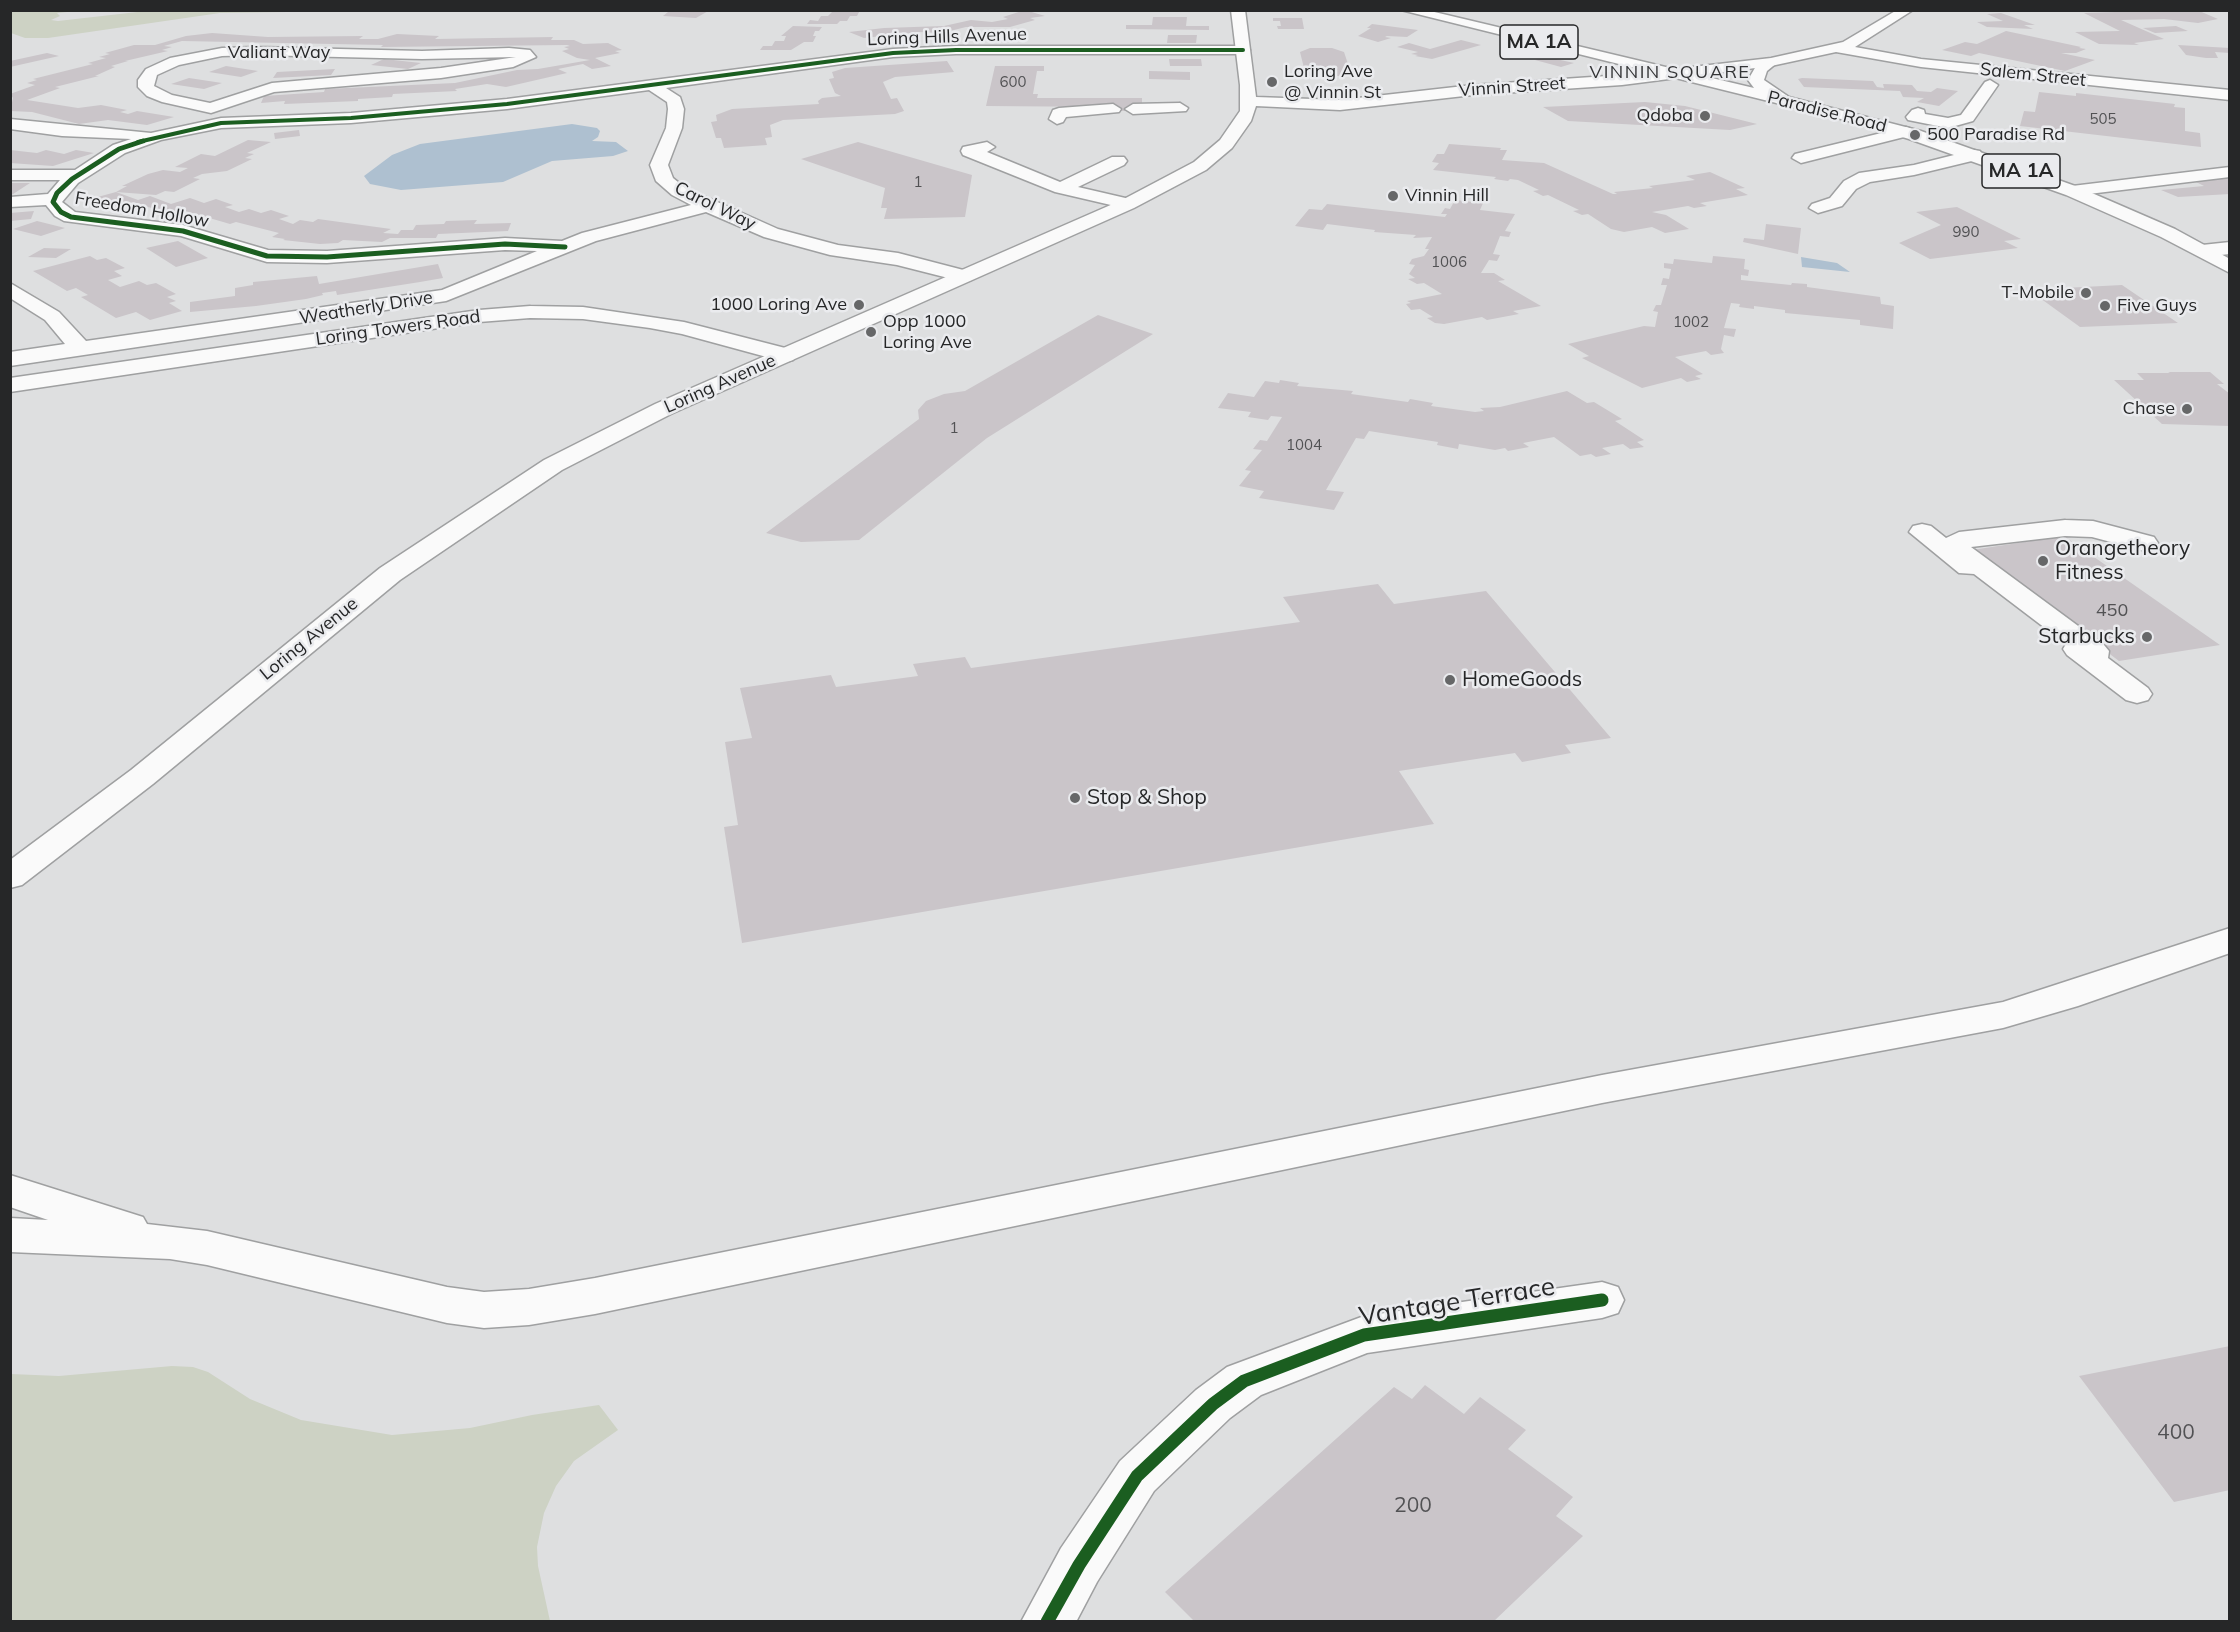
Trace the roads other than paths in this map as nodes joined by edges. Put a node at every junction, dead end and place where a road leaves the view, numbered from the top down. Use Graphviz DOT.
graph roads {
  1 [pos="1238,10"];
  2 [pos="1407,10"];
  3 [pos="1907,10"];
  4 [pos="1838,48"];
  5 [pos="1244,50"];
  6 [pos="462,54"];
  7 [pos="1772,62"];
  8 [pos="466,70"];
  9 [pos="1671,74"];
  10 [pos="654,86"];
  11 [pos="1990,86"];
  12 [pos="2229,95"];
  13 [pos="1249,101"];
  14 [pos="1341,105"];
  15 [pos="1802,105"];
  16 [pos="211,108"];
  17 [pos="1113,108"];
  18 [pos="1180,108"];
  19 [pos="1133,109"];
  20 [pos="1918,112"];
  21 [pos="1057,119"];
  22 [pos="1281,120"];
  23 [pos="221,123"];
  24 [pos="10,124"];
  25 [pos="1257,130"];
  26 [pos="1906,132"];
  27 [pos="157,136"];
  28 [pos="987,147"];
  29 [pos="1215,155"];
  30 [pos="1974,155"];
  31 [pos="1801,158"];
  32 [pos="1118,161"];
  33 [pos="2229,172"];
  34 [pos="10,175"];
  35 [pos="78,175"];
  36 [pos="1061,188"];
  37 [pos="2072,191"];
  38 [pos="54,199"];
  39 [pos="10,202"];
  40 [pos="1128,204"];
  41 [pos="708,207"];
  42 [pos="1818,208"];
  43 [pos="565,247"];
  44 [pos="2229,248"];
  45 [pos="837,251"];
  46 [pos="2202,251"];
  47 [pos="2229,267"];
  48 [pos="964,276"];
  49 [pos="940,287"];
  50 [pos="10,289"];
  51 [pos="81,349"];
  52 [pos="785,355"];
  53 [pos="10,359"];
  54 [pos="10,385"];
  55 [pos="1922,532"];
  56 [pos="2145,543"];
  57 [pos="2093,661"];
  58 [pos="2137,694"];
  59 [pos="10,877"];
  60 [pos="2229,940"];
  61 [pos="10,1191"];
  62 [pos="10,1235"];
  63 [pos="170,1242"];
  64 [pos="1602,1300"];
  65 [pos="1047,1622"];
  1 -- 5 [label="main road, Loring Avenue"];
  2 -- 9 [label="main road, Paradise Road / MA 1A"];
  3 -- 4 [label="main road, Vinnin Street"];
  4 -- 7 [label="main road, Vinnin Street"];
  4 -- 12 [label="main road, Salem Street"];
  5 -- 10 [label="main road, Loring Hills Avenue"];
  5 -- 13 [label="main road, Loring Avenue"];
  6 -- 8 [label="main road"];
  6 -- 8 [label="main road, Valiant Way"];
  6 -- 16 [label="main road, Valiant Way"];
  7 -- 9 [label="main road, Vinnin Street"];
  7 -- 15 [label="main road"];
  8 -- 16 [label="main road, Valiant Way"];
  9 -- 14 [label="main road, Vinnin Street"];
  9 -- 15 [label="main road, Paradise Road / MA 1A"];
  10 -- 23 [label="main road, Freedom Hollow"];
  10 -- 41 [label="main road, Carol Way"];
  11 -- 20 [label="main road"];
  13 -- 14 [label="main road, Vinnin Street"];
  13 -- 29 [label="main road, Loring Avenue"];
  14 -- 22 [label="main road"];
  15 -- 26 [label="main road, Paradise Road / MA 1A"];
  16 -- 23 [label="main road"];
  17 -- 21 [label="main road"];
  18 -- 19 [label="main road"];
  23 -- 27 [label="main road, Freedom Hollow"];
  24 -- 27 [label="main road, Freedom Hollow"];
  25 -- 29 [label="main road"];
  26 -- 30 [label="main road, Paradise Road / MA 1A"];
  26 -- 31 [label="main road"];
  27 -- 35 [label="main road, Freedom Hollow"];
  28 -- 36 [label="main road"];
  29 -- 40 [label="main road, Loring Avenue"];
  30 -- 37 [label="main road, Paradise Road / MA 1A"];
  30 -- 42 [label="main road"];
  32 -- 36 [label="main road"];
  33 -- 37 [label="main road"];
  34 -- 35 [label="main road, Freedom Hollow"];
  35 -- 38 [label="main road, Freedom Hollow"];
  36 -- 40 [label="main road"];
  37 -- 46 [label="main road, Paradise Road / MA 1A"];
  38 -- 39 [label="main road, Freedom Hollow"];
  38 -- 43 [label="main road, Freedom Hollow"];
  40 -- 48 [label="main road, Loring Avenue"];
  41 -- 43 [label="main road, Weatherly Drive"];
  41 -- 45 [label="main road, Carol Way"];
  43 -- 51 [label="main road, Weatherly Drive"];
  44 -- 46 [label="main road"];
  45 -- 48 [label="main road, Carol Way"];
  45 -- 49 [label="main road, Carol Way"];
  46 -- 47 [label="main road, Paradise Road / MA 1A"];
  48 -- 49 [label="main road, Loring Avenue"];
  49 -- 52 [label="main road, Loring Avenue"];
  50 -- 51 [label="main road"];
  51 -- 53 [label="main road, Weatherly Drive"];
  52 -- 54 [label="main road, Loring Towers Road"];
  52 -- 59 [label="main road, Loring Avenue"];
  55 -- 57 [label="main road"];
  56 -- 57 [label="main road"];
  57 -- 58 [label="main road"];
  60 -- 63 [label="main road"];
  61 -- 63 [label="main road"];
  62 -- 63 [label="main road"];
  64 -- 65 [label="main road, Vantage Terrace"];
}
